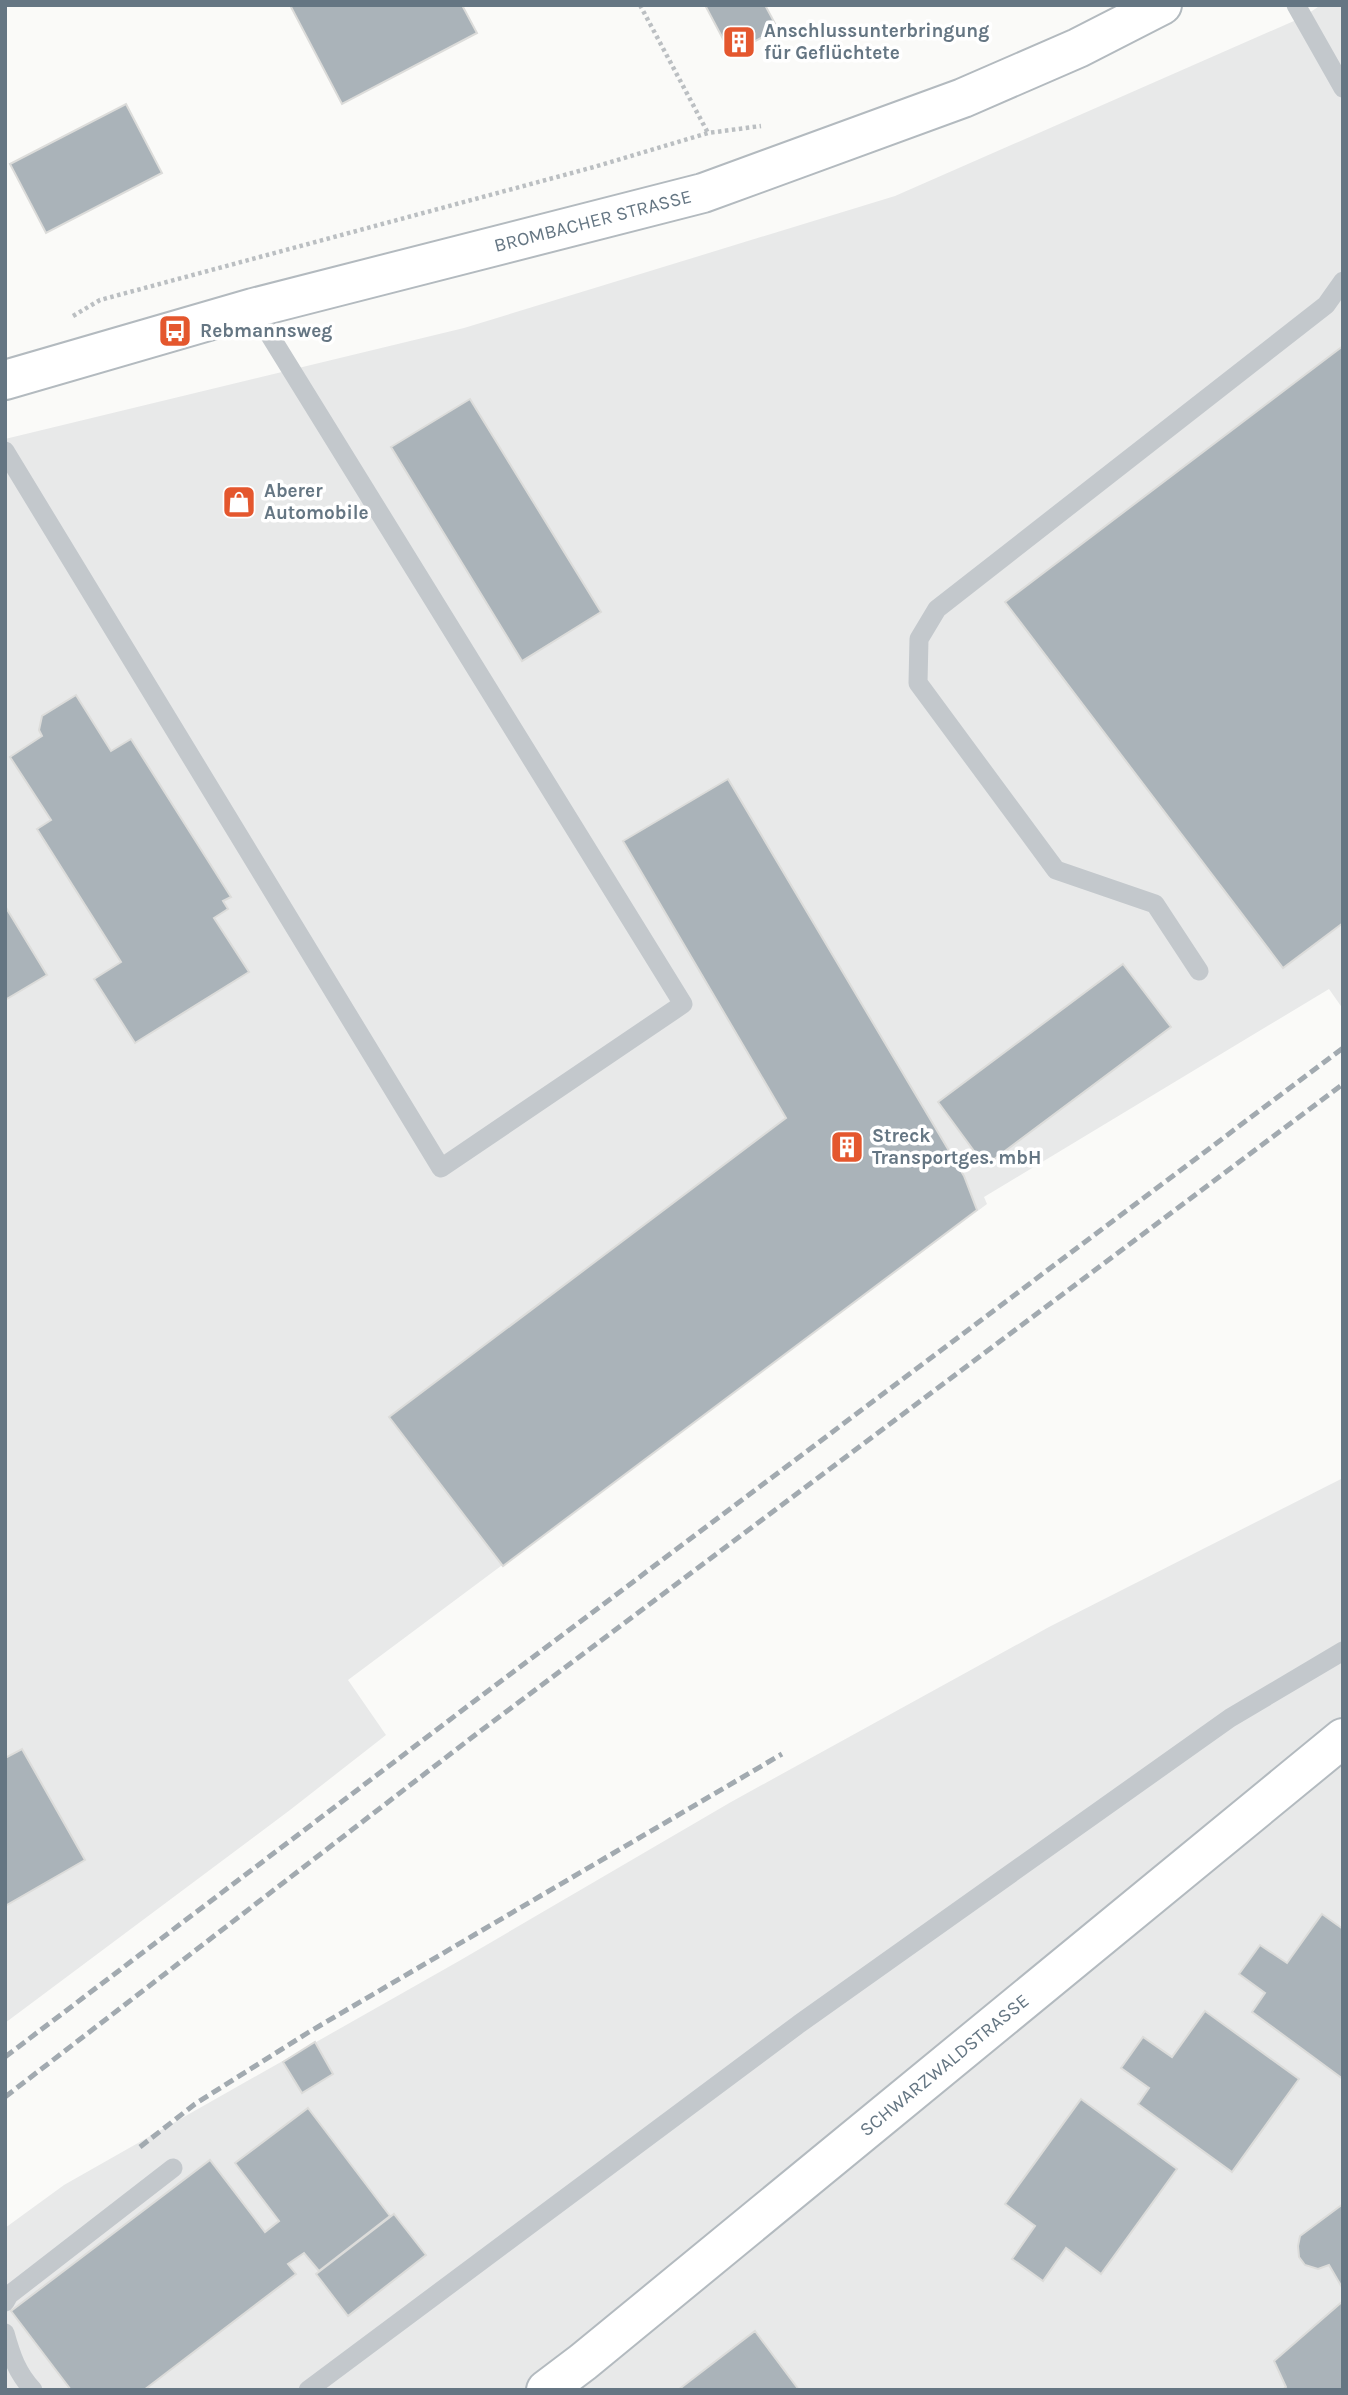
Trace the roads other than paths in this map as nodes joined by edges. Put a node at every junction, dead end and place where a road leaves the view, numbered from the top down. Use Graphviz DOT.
graph roads {
  1 [pos="1161,5"];
  2 [pos="1296,5"];
  3 [pos="1343,88"];
  4 [pos="1343,281"];
  5 [pos="1343,292"];
  6 [pos="1325,305"];
  7 [pos="253,308"];
  8 [pos="5,380"];
  9 [pos="5,451"];
  10 [pos="1199,971"];
  11 [pos="1343,1651"];
  12 [pos="1343,1738"];
  13 [pos="173,2168"];
  14 [pos="5,2302"];
  15 [pos="5,2333"];
  16 [pos="33,2390"];
  17 [pos="308,2390"];
  18 [pos="546,2390"];
  1 -- 7 [label="main road, BROMBACHER STRASSE"];
  2 -- 3 [label="lane"];
  4 -- 6 [label="lane"];
  5 -- 6 [label="lane"];
  6 -- 10 [label="lane"];
  7 -- 8 [label="main road, BROMBACHER STRASSE"];
  7 -- 9 [label="lane"];
  11 -- 17 [label="lane"];
  12 -- 18 [label="main road, SCHWARZWALDSTRASSE"];
  13 -- 14 [label="lane"];
  15 -- 16 [label="lane"];
}
